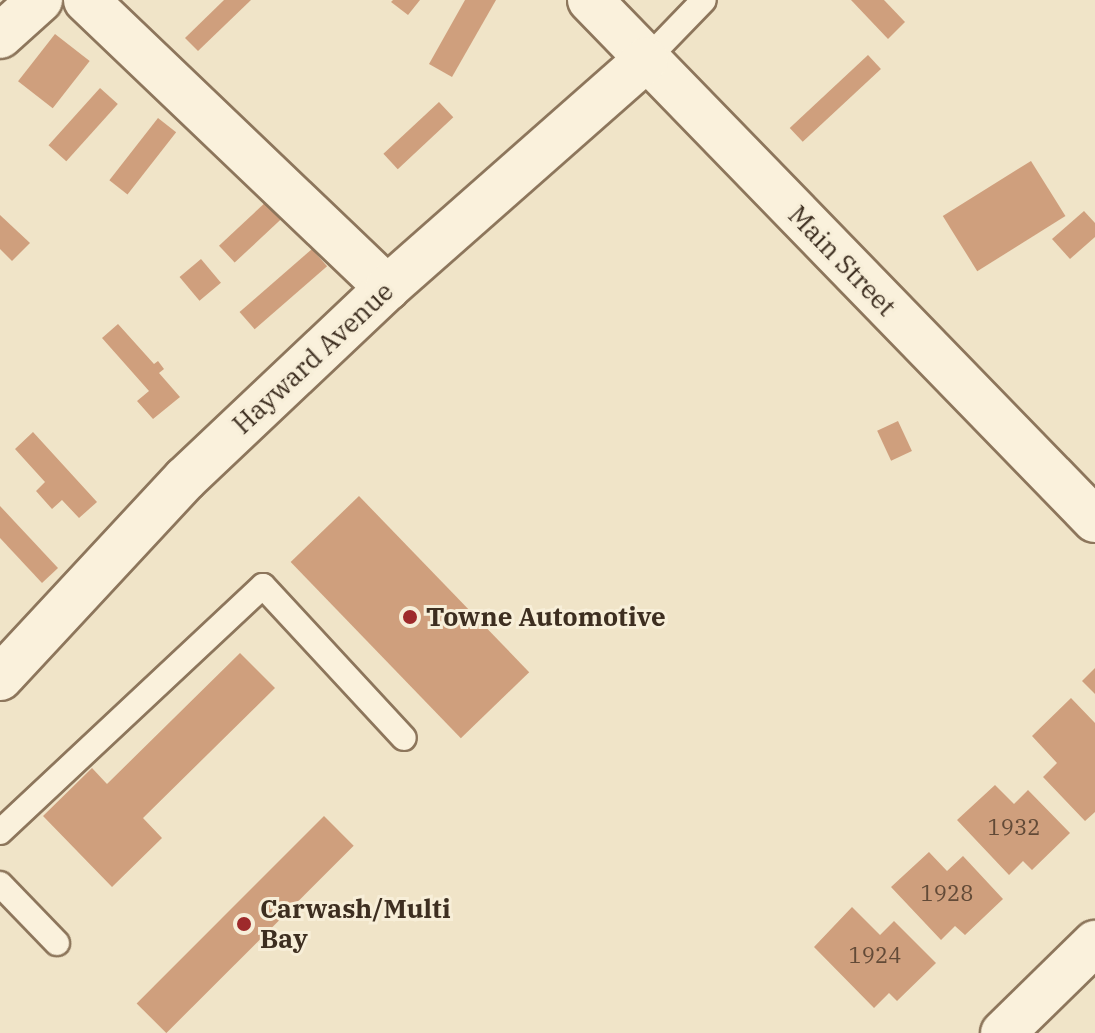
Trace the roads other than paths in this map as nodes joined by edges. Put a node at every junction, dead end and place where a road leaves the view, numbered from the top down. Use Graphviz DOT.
graph roads {
  1 [pos="40,0"];
  2 [pos="86,0"];
  3 [pos="590,0"];
  4 [pos="704,0"];
  5 [pos="0,36"];
  6 [pos="646,60"];
  7 [pos="387,288"];
  8 [pos="1087,500"];
  9 [pos="0,678"];
  10 [pos="404,738"];
  11 [pos="0,832"];
  12 [pos="0,884"];
  13 [pos="57,943"];
  14 [pos="1095,943"];
  15 [pos="1003,1033"];
  1 -- 5 [label="street"];
  2 -- 7 [label="street"];
  3 -- 6 [label="street, Main Street"];
  4 -- 6 [label="lane"];
  6 -- 7 [label="street, Hayward Avenue"];
  6 -- 8 [label="street, Main Street"];
  7 -- 9 [label="street, Hayward Avenue"];
  10 -- 11 [label="lane"];
  12 -- 13 [label="lane"];
  14 -- 15 [label="street"];
}
